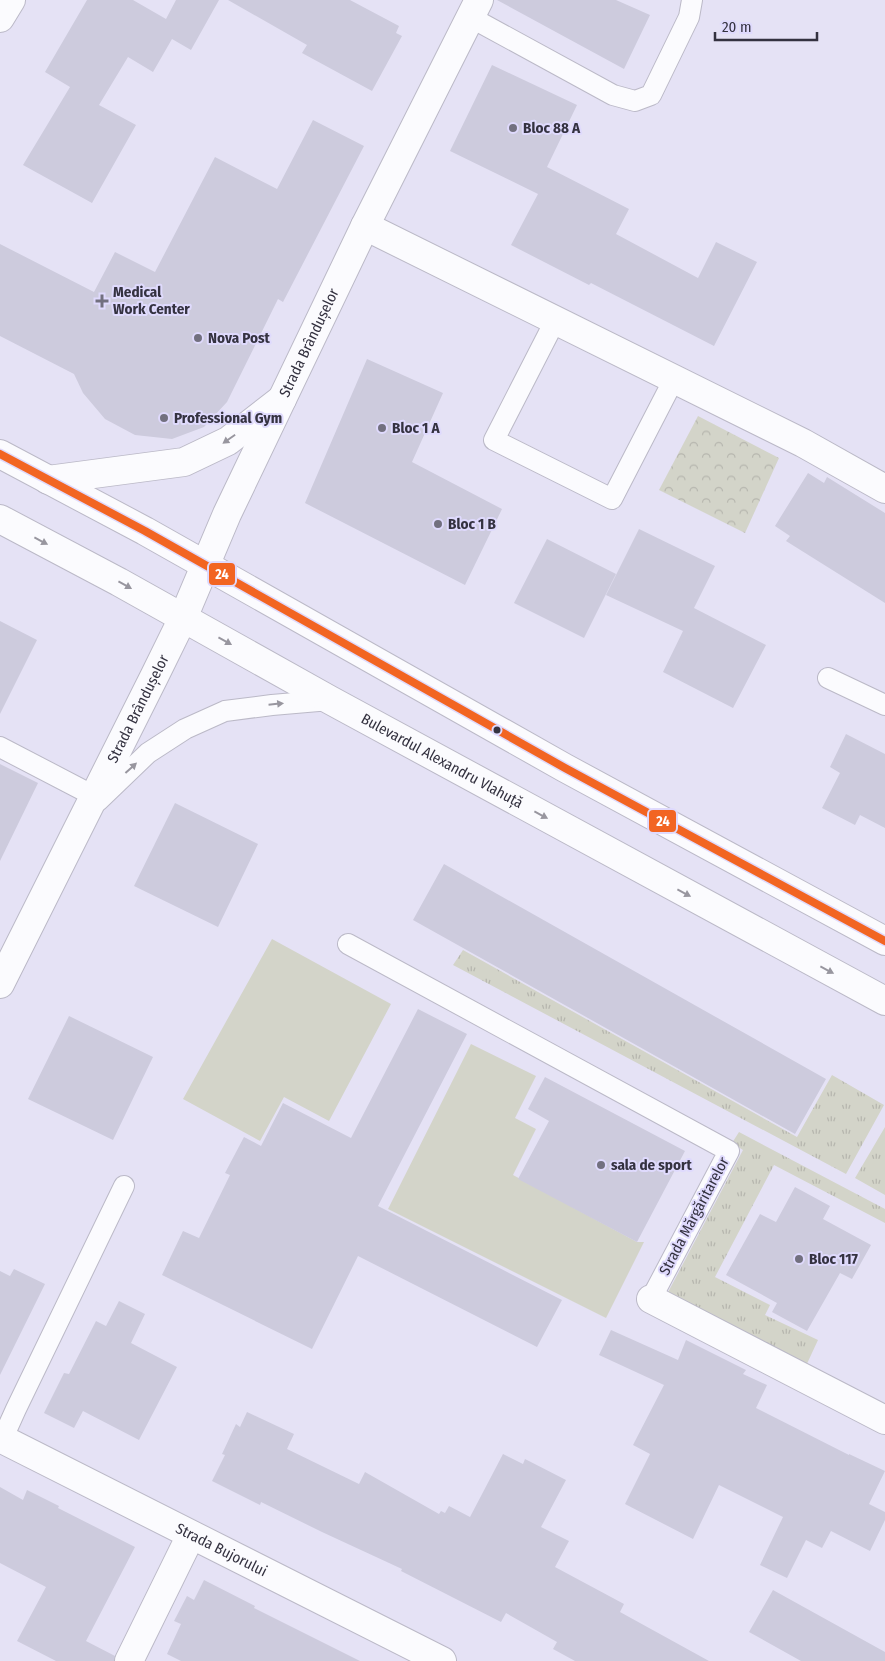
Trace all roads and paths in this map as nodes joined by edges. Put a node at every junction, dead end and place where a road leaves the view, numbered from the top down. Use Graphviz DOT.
graph roads {
  1 [pos="10,0"];
  2 [pos="692,0"];
  3 [pos="474,9"];
  4 [pos="0,18"];
  5 [pos="365,226"];
  6 [pos="556,319"];
  7 [pos="674,378"];
  8 [pos="282,399"];
  9 [pos="0,454"];
  10 [pos="48,480"];
  11 [pos="885,490"];
  12 [pos="0,519"];
  13 [pos="204,565"];
  14 [pos="183,618"];
  15 [pos="828,678"];
  16 [pos="330,700"];
  17 [pos="885,705"];
  18 [pos="0,747"];
  19 [pos="89,805"];
  20 [pos="885,941"];
  21 [pos="348,944"];
  22 [pos="0,984"];
  23 [pos="885,1001"];
  24 [pos="124,1186"];
  25 [pos="651,1299"];
  26 [pos="885,1420"];
  27 [pos="1,1439"];
  28 [pos="191,1535"];
  29 [pos="129,1661"];
  30 [pos="442,1661"];
  1 -- 4 [label="street"];
  2 -- 3 [label="lane"];
  3 -- 5 [label="street, Strada Brândușelor"];
  5 -- 6 [label="street"];
  5 -- 8 [label="street, Strada Brândușelor"];
  6 -- 7 [label="street"];
  6 -- 7 [label="lane"];
  7 -- 11 [label="street"];
  8 -- 10 [label="street, one-way"];
  8 -- 13 [label="street, Strada Brândușelor"];
  9 -- 10 [label="street"];
  10 -- 13 [label="street"];
  12 -- 14 [label="street, Bulevardul Alexandru Vlahuță, one-way"];
  13 -- 14 [label="street, Strada Brândușelor"];
  13 -- 20 [label="street"];
  14 -- 16 [label="street, Bulevardul Alexandru Vlahuță, one-way"];
  14 -- 19 [label="street, Strada Brândușelor"];
  15 -- 17 [label="lane"];
  19 -- 16 [label="lane, one-way"];
  16 -- 23 [label="street, Bulevardul Alexandru Vlahuță, one-way"];
  18 -- 19 [label="lane"];
  19 -- 22 [label="street, Strada Brândușelor"];
  21 -- 25 [label="lane, Strada Mărgăritarelor"];
  24 -- 27 [label="lane"];
  25 -- 26 [label="street, Strada Mărgăritarelor"];
  27 -- 28 [label="street, Strada Bujorului"];
  28 -- 29 [label="street"];
  28 -- 30 [label="street, Strada Bujorului"];
}
